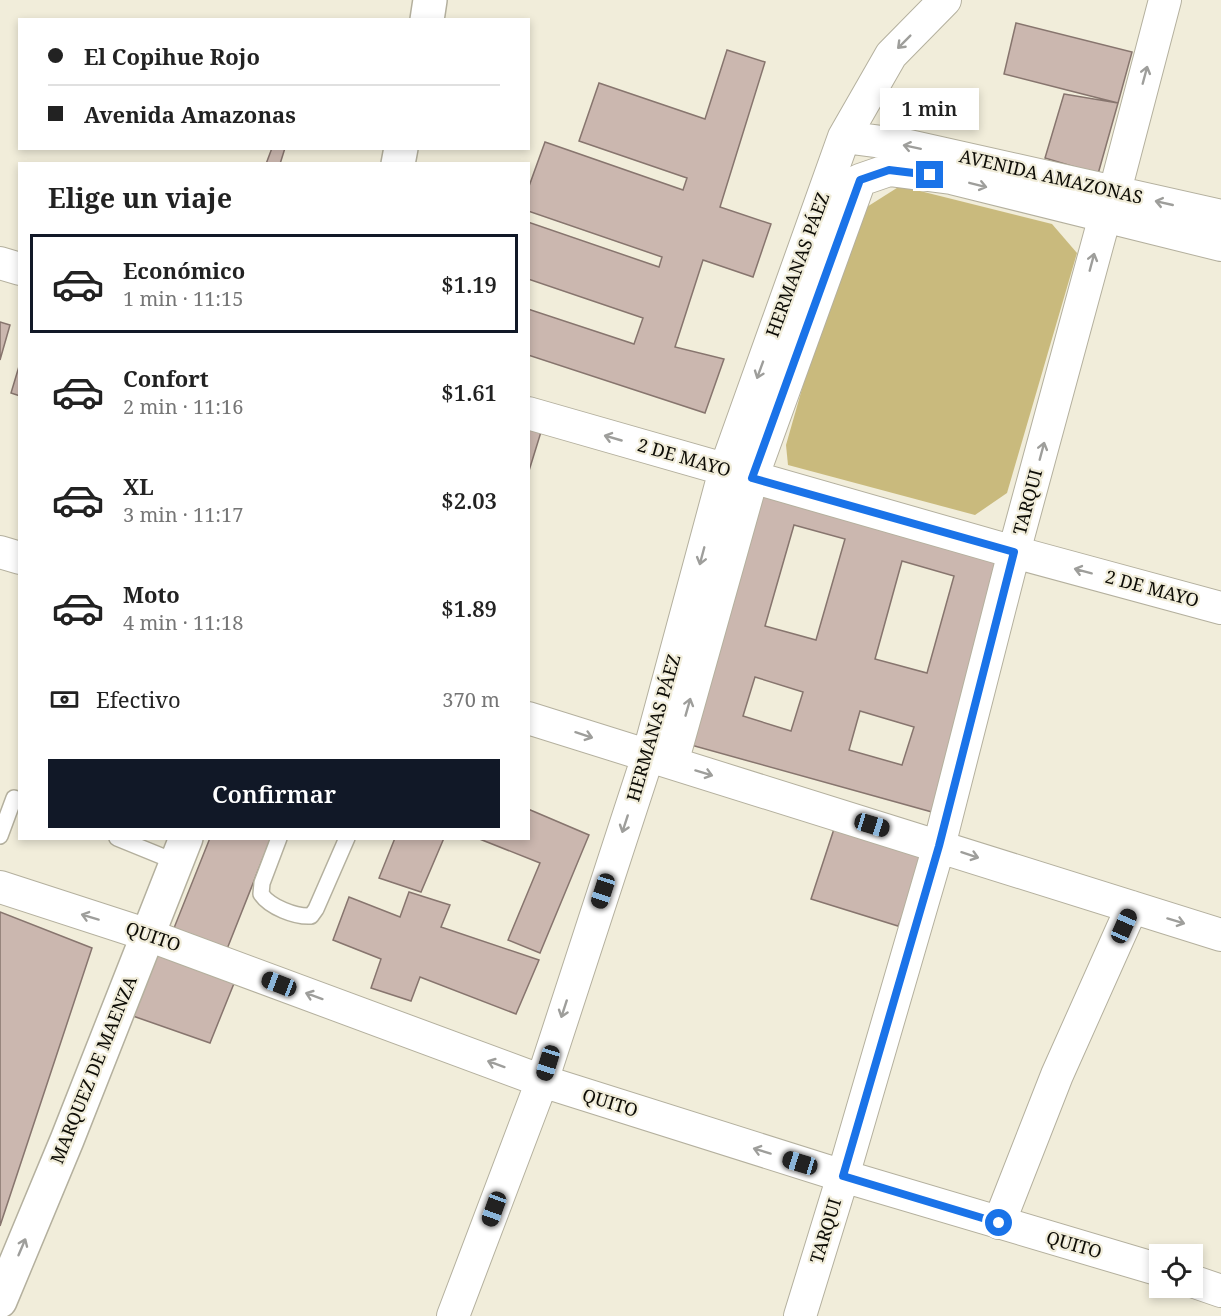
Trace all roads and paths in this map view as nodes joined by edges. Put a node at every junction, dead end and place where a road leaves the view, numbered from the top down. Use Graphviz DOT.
graph roads {
  1 [pos="430,0"];
  2 [pos="945,0"];
  3 [pos="1165,0"];
  4 [pos="426,18"];
  5 [pos="844,137"];
  6 [pos="860,180"];
  7 [pos="1110,203"];
  8 [pos="1221,216"];
  9 [pos="1221,245"];
  10 [pos="0,263"];
  11 [pos="18,268"];
  12 [pos="530,415"];
  13 [pos="738,474"];
  14 [pos="0,552"];
  15 [pos="1014,552"];
  16 [pos="18,557"];
  17 [pos="1221,608"];
  18 [pos="530,719"];
  19 [pos="660,759"];
  20 [pos="18,800"];
  21 [pos="0,836"];
  22 [pos="128,840"];
  23 [pos="278,840"];
  24 [pos="346,840"];
  25 [pos="939,846"];
  26 [pos="181,850"];
  27 [pos="0,887"];
  28 [pos="1132,907"];
  29 [pos="148,934"];
  30 [pos="1221,935"];
  31 [pos="542,1081"];
  32 [pos="843,1176"];
  33 [pos="999,1223"];
  34 [pos="1149,1267"];
  35 [pos="1203,1285"];
  36 [pos="1221,1291"];
  37 [pos="0,1301"];
  38 [pos="453,1316"];
  39 [pos="800,1316"];
  1 -- 4 [label="street"];
  2 -- 5 [label="street, HERMANAS PÁEZ, one-way"];
  7 -- 3 [label="street, TARQUI, one-way"];
  7 -- 5 [label="street, AVENIDA AMAZONAS, one-way"];
  5 -- 13 [label="street, HERMANAS PÁEZ, one-way"];
  6 -- 7 [label="street, AVENIDA AMAZONAS, one-way"];
  6 -- 13 [label="street, HERMANAS PÁEZ"];
  8 -- 7 [label="street, AVENIDA AMAZONAS, one-way"];
  7 -- 9 [label="street, AVENIDA AMAZONAS"];
  15 -- 7 [label="street, TARQUI, one-way"];
  10 -- 11 [label="street"];
  13 -- 12 [label="street, 2 DE MAYO, one-way"];
  13 -- 15 [label="street, 2 DE MAYO"];
  13 -- 19 [label="street, HERMANAS PÁEZ"];
  14 -- 16 [label="street"];
  17 -- 15 [label="street, 2 DE MAYO, one-way"];
  15 -- 25 [label="street, TARQUI"];
  18 -- 19 [label="street, one-way"];
  19 -- 25 [label="street, one-way"];
  19 -- 31 [label="street, HERMANAS PÁEZ, one-way"];
  20 -- 21 [label="lane"];
  22 -- 26 [label="lane"];
  23 -- 24 [label="lane"];
  25 -- 28 [label="street, one-way"];
  25 -- 32 [label="street, TARQUI"];
  26 -- 29 [label="street, MARQUEZ DE MAENZA"];
  29 -- 27 [label="street, QUITO, one-way"];
  28 -- 30 [label="street, one-way"];
  28 -- 33 [label="street"];
  31 -- 29 [label="street, QUITO, one-way"];
  37 -- 29 [label="street, MARQUEZ DE MAENZA, one-way"];
  32 -- 31 [label="street, QUITO, one-way"];
  31 -- 38 [label="street, HERMANAS PÁEZ"];
  32 -- 33 [label="street, QUITO"];
  32 -- 39 [label="street, TARQUI"];
  33 -- 34 [label="street, QUITO"];
  35 -- 36 [label="street"];
}
